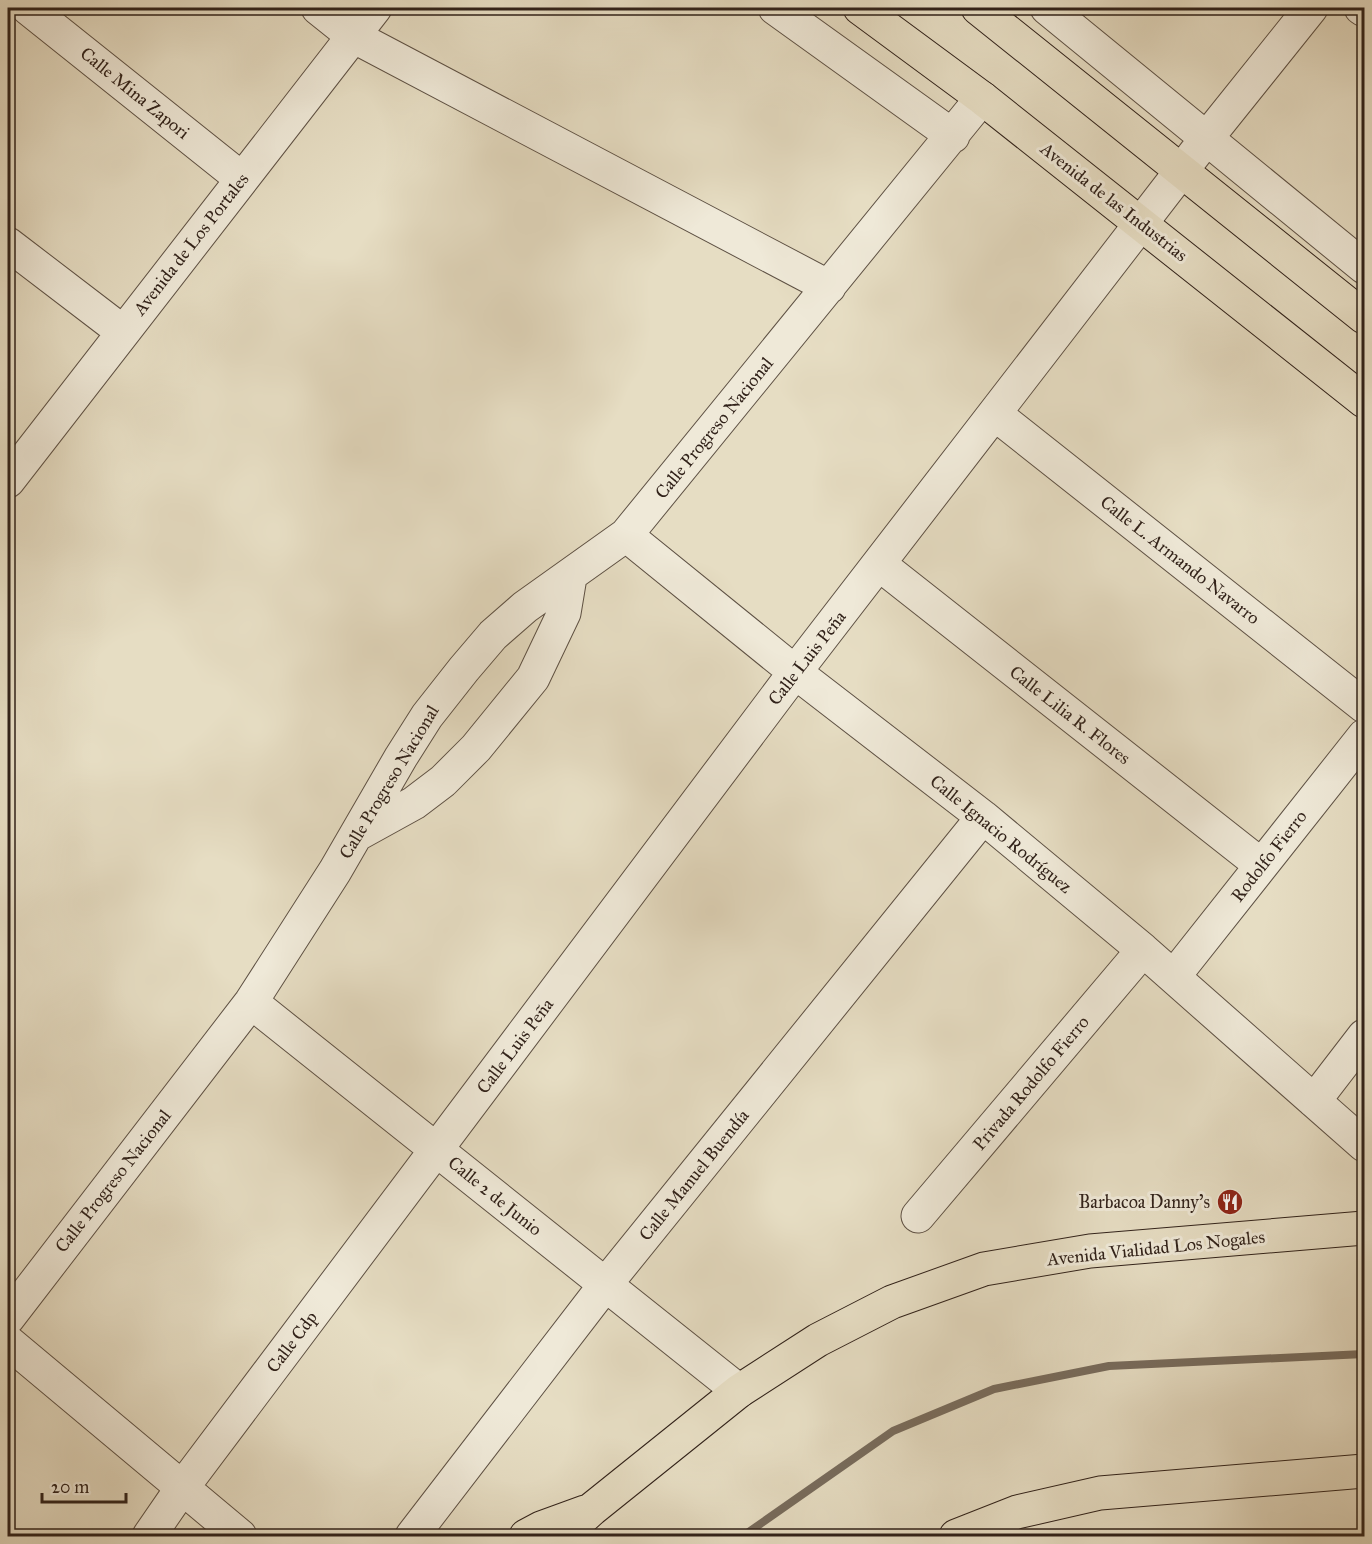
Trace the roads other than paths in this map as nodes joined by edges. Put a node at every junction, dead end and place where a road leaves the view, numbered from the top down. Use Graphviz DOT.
graph roads {
  1 [pos="28,8"];
  2 [pos="318,8"];
  3 [pos="375,8"];
  4 [pos="776,8"];
  5 [pos="860,8"];
  6 [pos="978,8"];
  7 [pos="1311,8"];
  8 [pos="1056,10"];
  9 [pos="353,36"];
  10 [pos="982,98"];
  11 [pos="952,136"];
  12 [pos="1206,139"];
  13 [pos="1183,171"];
  14 [pos="242,179"];
  15 [pos="1142,223"];
  16 [pos="13,260"];
  17 [pos="1365,267"];
  18 [pos="829,287"];
  19 [pos="1365,317"];
  20 [pos="123,332"];
  21 [pos="1365,401"];
  22 [pos="995,414"];
  23 [pos="8,481"];
  24 [pos="626,535"];
  25 [pos="879,564"];
  26 [pos="570,577"];
  27 [pos="795,672"];
  28 [pos="1365,706"];
  29 [pos="1365,736"];
  30 [pos="983,817"];
  31 [pos="355,836"];
  32 [pos="1261,865"];
  33 [pos="1143,950"];
  34 [pos="1174,976"];
  35 [pos="251,1002"];
  36 [pos="1365,1036"];
  37 [pos="1314,1101"];
  38 [pos="1365,1145"];
  39 [pos="437,1150"];
  40 [pos="918,1216"];
  41 [pos="1365,1228"];
  42 [pos="605,1285"];
  43 [pos="8,1318"];
  44 [pos="8,1342"];
  45 [pos="739,1390"];
  46 [pos="1365,1471"];
  47 [pos="182,1488"];
  48 [pos="592,1509"];
  49 [pos="149,1536"];
  50 [pos="240,1536"];
  51 [pos="412,1536"];
  52 [pos="526,1536"];
  53 [pos="562,1536"];
  54 [pos="956,1536"];
  1 -- 14 [label="street, Calle Mina Zapori"];
  2 -- 9 [label="street"];
  3 -- 9 [label="street, Avenida de Los Portales"];
  4 -- 11 [label="street"];
  5 -- 10 [label="main road, Avenida de las Industrias"];
  6 -- 13 [label="main road"];
  7 -- 12 [label="street"];
  8 -- 12 [label="street"];
  9 -- 14 [label="street, Avenida de Los Portales"];
  9 -- 18 [label="street"];
  10 -- 11 [label="street, Calle Progreso Nacional"];
  10 -- 15 [label="main road, Avenida de las Industrias"];
  11 -- 18 [label="street, Calle Progreso Nacional"];
  12 -- 13 [label="street"];
  12 -- 17 [label="street"];
  13 -- 15 [label="street, Calle Luis Peña"];
  13 -- 19 [label="main road"];
  14 -- 20 [label="street, Avenida de Los Portales"];
  15 -- 21 [label="main road, Avenida de las Industrias"];
  15 -- 22 [label="street, Calle Luis Peña"];
  16 -- 20 [label="street"];
  18 -- 24 [label="street, Calle Progreso Nacional"];
  20 -- 23 [label="street, Avenida de Los Portales"];
  22 -- 25 [label="street, Calle Luis Peña"];
  22 -- 28 [label="street, Calle L. Armando Navarro"];
  24 -- 26 [label="street, Calle Progreso Nacional"];
  24 -- 27 [label="street, Calle Ignacio Rodríguez"];
  25 -- 27 [label="street, Calle Luis Peña"];
  25 -- 32 [label="street, Calle Lilia R. Flores"];
  26 -- 31 [label="street, Calle Progreso Nacional"];
  26 -- 31 [label="street"];
  27 -- 30 [label="street, Calle Ignacio Rodríguez"];
  27 -- 39 [label="street, Calle Luis Peña"];
  29 -- 32 [label="street, Rodolfo Fierro"];
  30 -- 33 [label="street, Calle Ignacio Rodríguez"];
  30 -- 42 [label="street, Calle Manuel Buendía"];
  31 -- 35 [label="street, Calle Progreso Nacional"];
  32 -- 34 [label="street, Rodolfo Fierro"];
  33 -- 34 [label="street, Calle Ignacio Rodríguez"];
  33 -- 40 [label="street, Privada Rodolfo Fierro"];
  34 -- 37 [label="street, Calle Ignacio Rodríguez"];
  35 -- 39 [label="street, Calle 2 de Junio"];
  35 -- 43 [label="street, Calle Progreso Nacional"];
  36 -- 37 [label="street"];
  37 -- 38 [label="street, Calle Ignacio Rodríguez"];
  39 -- 42 [label="street, Calle 2 de Junio"];
  39 -- 47 [label="street, Calle Cdp"];
  41 -- 45 [label="main road, Avenida Vialidad Los Nogales"];
  42 -- 45 [label="street, Calle 2 de Junio"];
  42 -- 51 [label="street, Calle Manuel Buendía"];
  44 -- 47 [label="street"];
  45 -- 48 [label="main road, Avenida Vialidad Los Nogales"];
  46 -- 54 [label="main road"];
  47 -- 49 [label="street, Calle Cdp"];
  47 -- 50 [label="street"];
  48 -- 52 [label="main road"];
  48 -- 53 [label="main road, Avenida Vialidad Los Nogales"];
}
